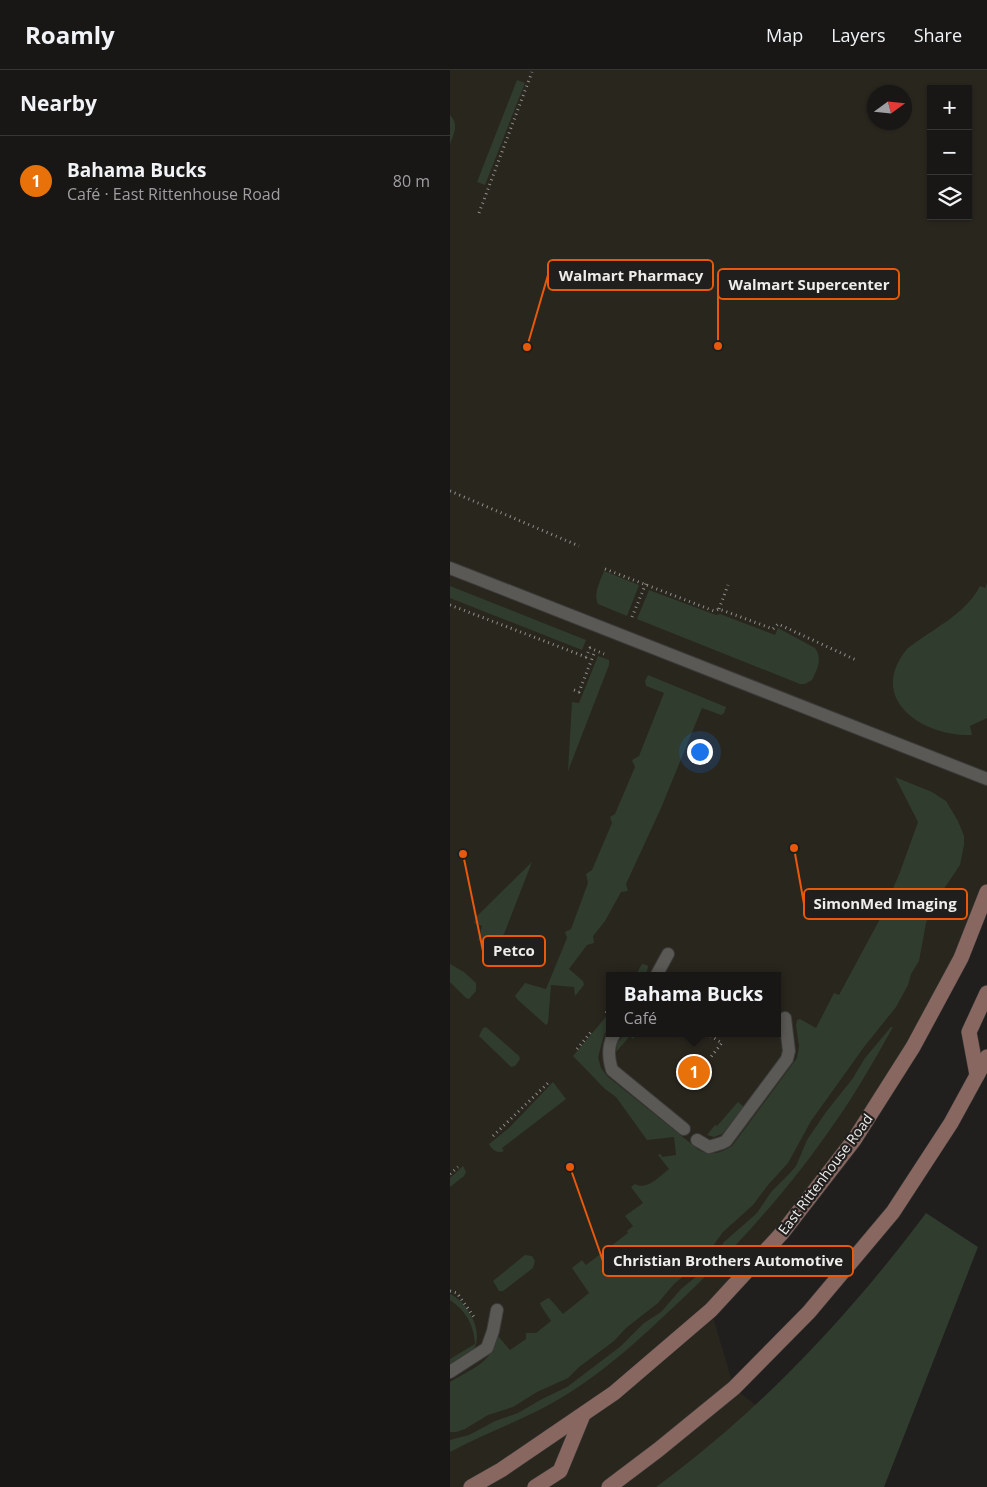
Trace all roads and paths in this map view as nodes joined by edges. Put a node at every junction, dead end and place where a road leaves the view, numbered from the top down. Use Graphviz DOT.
graph roads {
  1 [pos="532,72"];
  2 [pos="479,213"];
  3 [pos="450,490"];
  4 [pos="580,546"];
  5 [pos="450,568"];
  6 [pos="605,569"];
  7 [pos="646,583"];
  8 [pos="728,585"];
  9 [pos="450,605"];
  10 [pos="719,609"];
  11 [pos="624,636"];
  12 [pos="595,651"];
  13 [pos="604,654"];
  14 [pos="856,660"];
  15 [pos="574,690"];
  16 [pos="987,779"];
  17 [pos="987,892"];
  18 [pos="668,954"];
  19 [pos="658,972"];
  20 [pos="987,993"];
  21 [pos="785,1018"];
  22 [pos="612,1037"];
  23 [pos="712,1037"];
  24 [pos="987,1057"];
  25 [pos="710,1058"];
  26 [pos="977,1075"];
  27 [pos="548,1083"];
  28 [pos="684,1128"];
  29 [pos="493,1136"];
  30 [pos="697,1140"];
  31 [pos="458,1167"];
  32 [pos="450,1174"];
  33 [pos="450,1291"];
  34 [pos="497,1310"];
  35 [pos="475,1318"];
  36 [pos="450,1372"];
  37 [pos="584,1415"];
  38 [pos="471,1487"];
  39 [pos="535,1487"];
  40 [pos="610,1487"];
  1 -- 2 [label="path"];
  3 -- 4 [label="path"];
  5 -- 11 [label="lane"];
  6 -- 7 [label="path"];
  7 -- 10 [label="path"];
  7 -- 11 [label="path"];
  8 -- 10 [label="path"];
  9 -- 12 [label="path"];
  10 -- 14 [label="path"];
  11 -- 16 [label="lane"];
  12 -- 13 [label="path"];
  12 -- 15 [label="path"];
  17 -- 37 [label="main road, East Rittenhouse Road"];
  18 -- 19 [label="lane"];
  20 -- 26 [label="main road"];
  21 -- 30 [label="lane"];
  22 -- 28 [label="lane"];
  23 -- 25 [label="path"];
  24 -- 26 [label="main road"];
  26 -- 40 [label="main road"];
  27 -- 29 [label="path"];
  31 -- 32 [label="path"];
  33 -- 35 [label="path"];
  34 -- 36 [label="lane"];
  37 -- 38 [label="main road, East Rittenhouse Road"];
  37 -- 39 [label="main road"];
}
